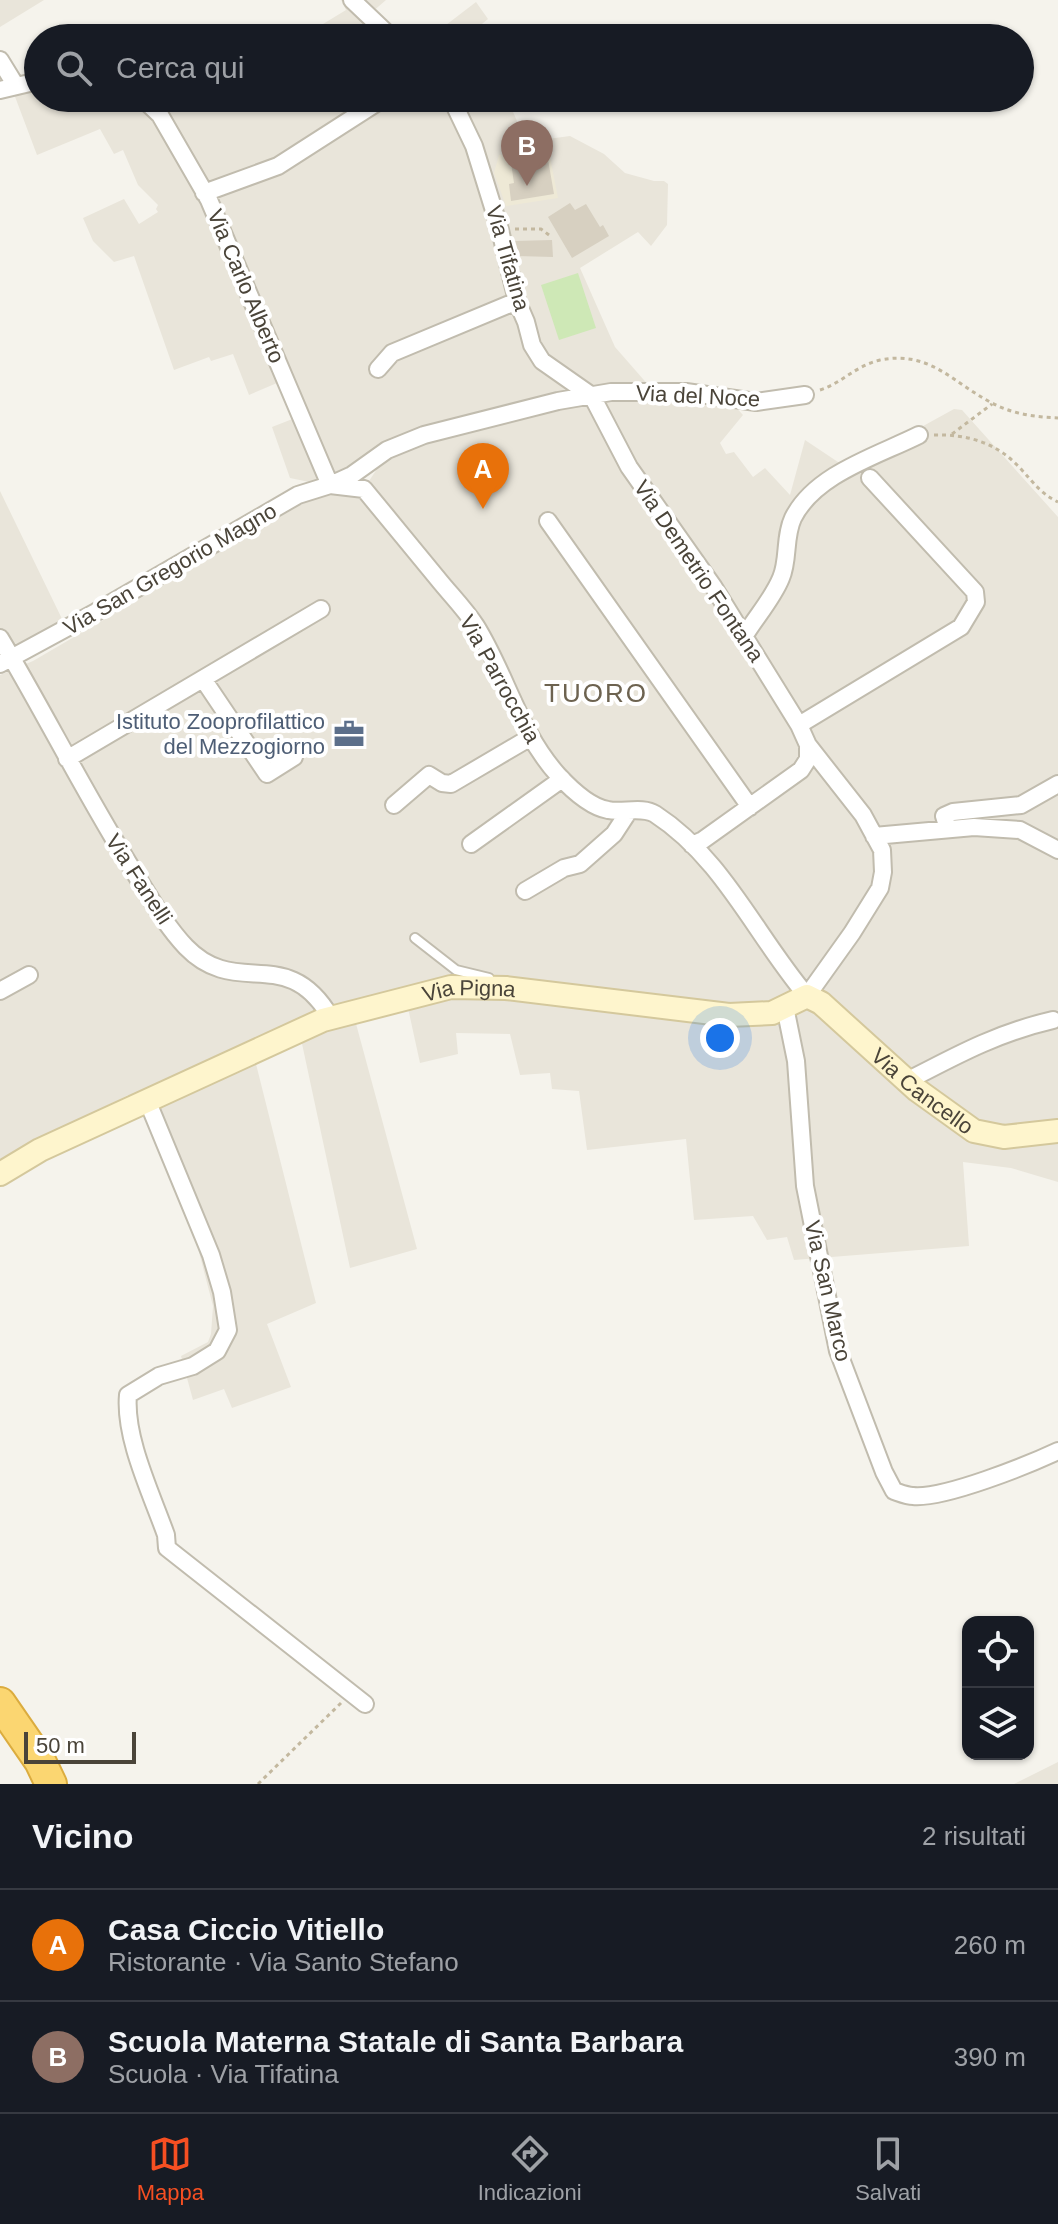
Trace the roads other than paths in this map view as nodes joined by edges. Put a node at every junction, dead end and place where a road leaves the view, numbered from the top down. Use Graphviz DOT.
graph roads {
  1 [pos="352,0"];
  2 [pos="377,24"];
  3 [pos="0,60"];
  4 [pos="8,88"];
  5 [pos="157,112"];
  6 [pos="362,112"];
  7 [pos="458,112"];
  8 [pos="204,193"];
  9 [pos="517,301"];
  10 [pos="378,369"];
  11 [pos="805,395"];
  12 [pos="592,396"];
  13 [pos="919,435"];
  14 [pos="870,478"];
  15 [pos="330,485"];
  16 [pos="548,521"];
  17 [pos="321,609"];
  18 [pos="745,635"];
  19 [pos="0,638"];
  20 [pos="6,662"];
  21 [pos="203,679"];
  22 [pos="799,725"];
  23 [pos="531,737"];
  24 [pos="808,745"];
  25 [pos="294,757"];
  26 [pos="67,759"];
  27 [pos="562,779"];
  28 [pos="1058,784"];
  29 [pos="394,805"];
  30 [pos="750,807"];
  31 [pos="629,811"];
  32 [pos="948,829"];
  33 [pos="874,836"];
  34 [pos="471,844"];
  35 [pos="692,845"];
  36 [pos="1058,850"];
  37 [pos="525,891"];
  38 [pos="415,938"];
  39 [pos="29,975"];
  40 [pos="0,991"];
  41 [pos="807,996"];
  42 [pos="592,999"];
  43 [pos="785,1007"];
  44 [pos="331,1018"];
  45 [pos="1053,1020"];
  46 [pos="907,1081"];
  47 [pos="147,1100"];
  48 [pos="1058,1131"];
  49 [pos="0,1174"];
  50 [pos="1058,1451"];
  51 [pos="0,1703"];
  52 [pos="365,1704"];
  53 [pos="51,1784"];
  1 -- 2 [label="street"];
  3 -- 4 [label="street"];
  5 -- 8 [label="street, Via Carlo Alberto"];
  6 -- 8 [label="street"];
  7 -- 9 [label="street, Via Tifatina"];
  8 -- 15 [label="street, Via Carlo Alberto"];
  9 -- 10 [label="street"];
  9 -- 12 [label="street, Via Tifatina"];
  11 -- 12 [label="street, Via del Noce"];
  12 -- 15 [label="street, Via del Noce"];
  12 -- 18 [label="street, Via Demetrio Fontana"];
  13 -- 18 [label="street"];
  14 -- 22 [label="street"];
  15 -- 20 [label="street, Via San Gregorio Magno"];
  15 -- 23 [label="street, Via Parrocchia"];
  16 -- 30 [label="street"];
  17 -- 21 [label="street"];
  18 -- 22 [label="street, Via Demetrio Fontana"];
  19 -- 20 [label="street, Via Fanelli"];
  20 -- 26 [label="street, Via Fanelli"];
  21 -- 25 [label="street"];
  21 -- 26 [label="street"];
  22 -- 24 [label="street, Via Demetrio Fontana"];
  23 -- 27 [label="street, Via Parrocchia"];
  23 -- 29 [label="street"];
  24 -- 30 [label="street"];
  24 -- 33 [label="street, Via Demetrio Fontana"];
  26 -- 44 [label="street, Via Fanelli"];
  27 -- 31 [label="street, Via Parrocchia"];
  27 -- 34 [label="street"];
  28 -- 32 [label="street"];
  30 -- 35 [label="street"];
  31 -- 35 [label="street, Via Parrocchia"];
  31 -- 37 [label="street"];
  32 -- 33 [label="street"];
  32 -- 36 [label="street"];
  33 -- 41 [label="street, Via Demetrio Fontana"];
  35 -- 41 [label="street, Via Parrocchia"];
  38 -- 42 [label="lane"];
  39 -- 40 [label="street"];
  41 -- 43 [label="street, Via Pigna"];
  41 -- 46 [label="street, Via Cancello"];
  42 -- 43 [label="street, Via Pigna"];
  42 -- 44 [label="street, Via Pigna"];
  43 -- 50 [label="street, Via San Marco"];
  44 -- 47 [label="street, Via Pigna"];
  45 -- 46 [label="street"];
  46 -- 48 [label="street, Via Cancello"];
  47 -- 49 [label="street, Via Pigna"];
  47 -- 52 [label="street"];
  51 -- 53 [label="highway"];
}
